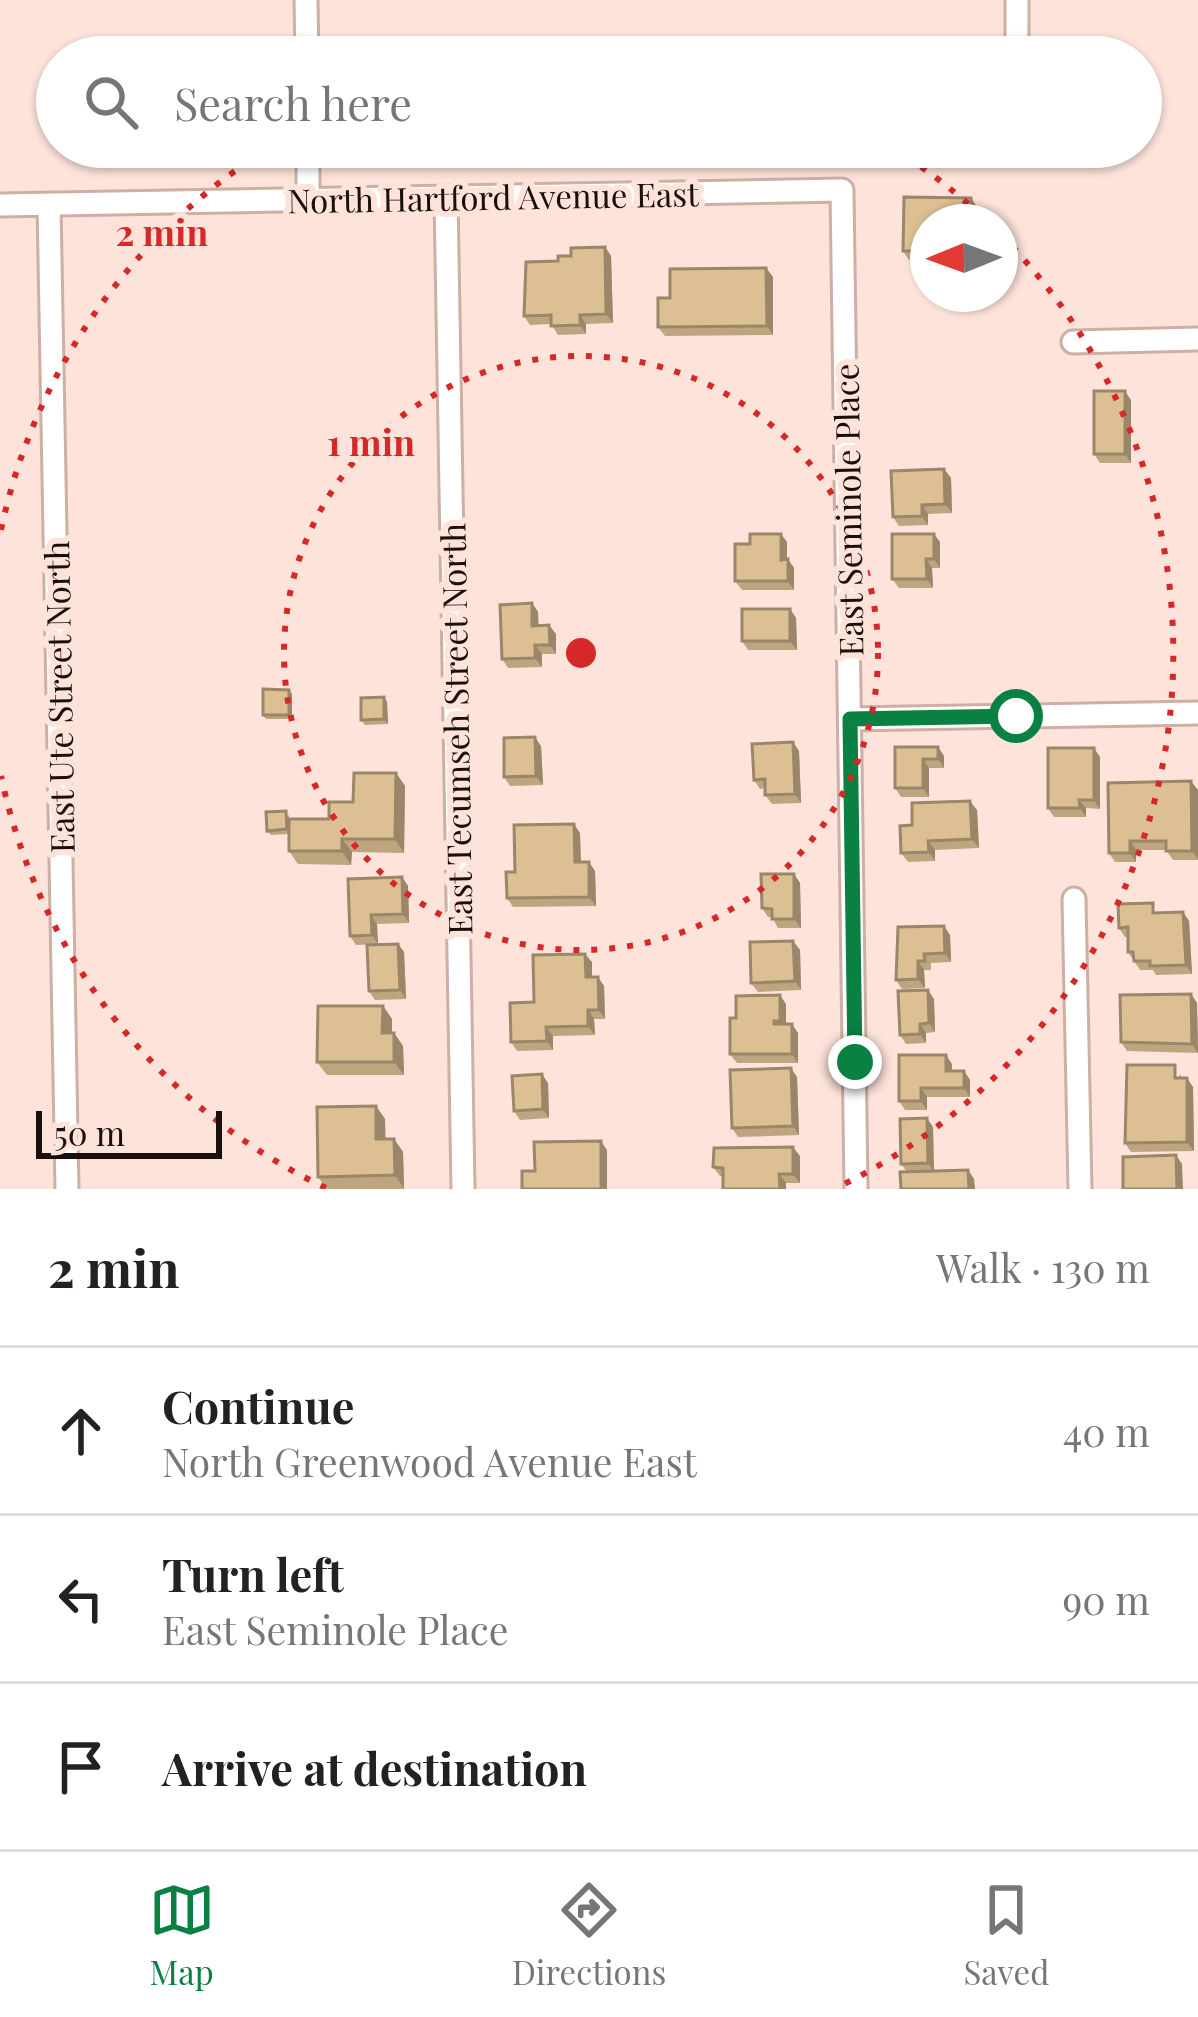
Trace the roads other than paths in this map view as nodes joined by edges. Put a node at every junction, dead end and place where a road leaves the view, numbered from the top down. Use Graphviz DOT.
graph roads {
  1 [pos="306,0"];
  2 [pos="1017,0"];
  3 [pos="307,36"];
  4 [pos="1018,36"];
  5 [pos="308,168"];
  6 [pos="842,190"];
  7 [pos="446,197"];
  8 [pos="308,200"];
  9 [pos="50,204"];
  10 [pos="0,205"];
  11 [pos="1198,339"];
  12 [pos="1072,342"];
  13 [pos="1198,713"];
  14 [pos="850,719"];
  15 [pos="1075,899"];
  16 [pos="67,1189"];
  17 [pos="463,1189"];
  18 [pos="856,1189"];
  19 [pos="1080,1189"];
  1 -- 3 [label="street"];
  2 -- 4 [label="street"];
  5 -- 8 [label="street"];
  6 -- 7 [label="street, North Hartford Avenue East"];
  6 -- 14 [label="street, East Seminole Place"];
  7 -- 8 [label="street, North Hartford Avenue East"];
  7 -- 17 [label="street, East Tecumseh Street North"];
  8 -- 9 [label="street, North Hartford Avenue East"];
  9 -- 10 [label="street, North Hartford Avenue East"];
  9 -- 16 [label="street, East Ute Street North"];
  11 -- 12 [label="street"];
  13 -- 14 [label="street"];
  14 -- 18 [label="street, East Seminole Place"];
  15 -- 19 [label="street"];
}
